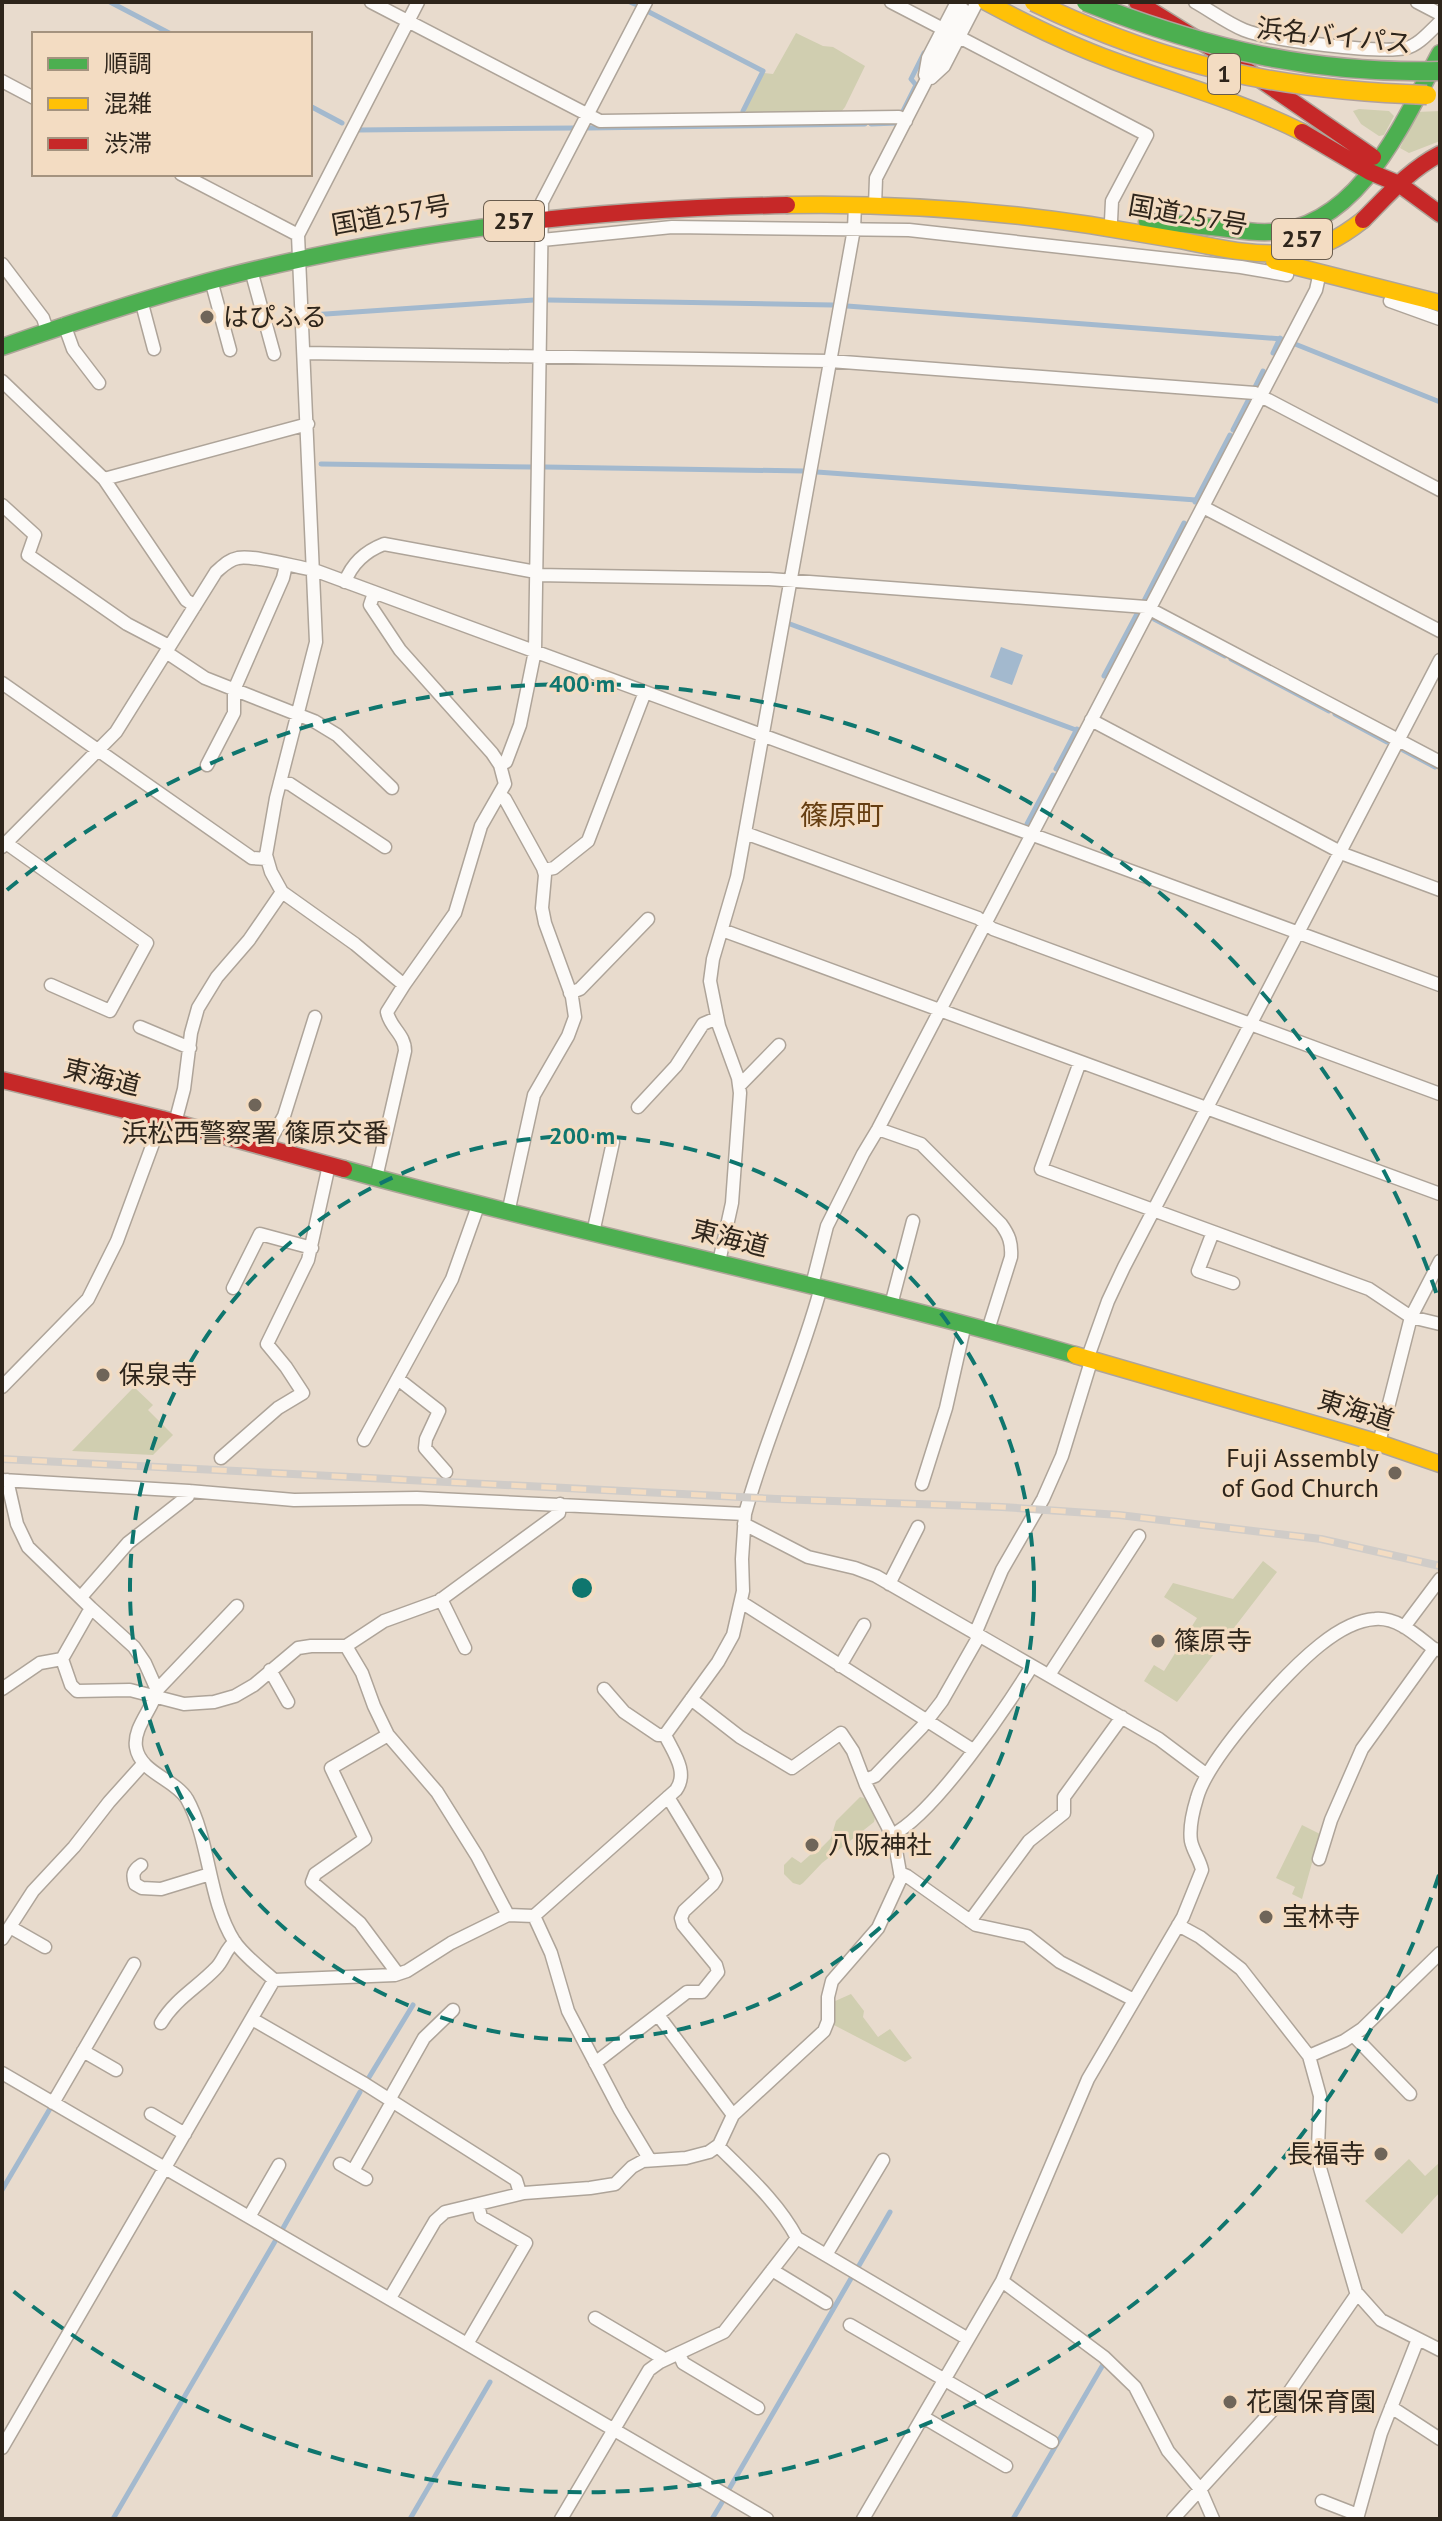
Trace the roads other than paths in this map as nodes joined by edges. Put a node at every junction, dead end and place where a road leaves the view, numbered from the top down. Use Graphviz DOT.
graph roads {
  1 [pos="371,2"];
  2 [pos="418,2"];
  3 [pos="646,2"];
  4 [pos="891,2"];
  5 [pos="941,2"];
  6 [pos="977,2"];
  7 [pos="986,2"];
  8 [pos="1034,2"];
  9 [pos="1086,2"];
  10 [pos="1137,2"];
  11 [pos="1195,2"];
  12 [pos="1417,2"];
  13 [pos="958,7"];
  14 [pos="1214,7"];
  15 [pos="1440,14"];
  16 [pos="408,22"];
  17 [pos="1440,22"];
  18 [pos="943,29"];
  19 [pos="959,37"];
  20 [pos="1440,53"];
  21 [pos="1440,71"];
  22 [pos="2,81"];
  23 [pos="923,86"];
  24 [pos="1434,95"];
  25 [pos="32,97"];
  26 [pos="588,115"];
  27 [pos="906,121"];
  28 [pos="1440,154"];
  29 [pos="1374,166"];
  30 [pos="185,176"];
  31 [pos="1399,184"];
  32 [pos="855,205"];
  33 [pos="875,206"];
  34 [pos="1440,214"];
  35 [pos="542,218"];
  36 [pos="1042,218"];
  37 [pos="1111,221"];
  38 [pos="1185,224"];
  39 [pos="854,229"];
  40 [pos="298,235"];
  41 [pos="542,240"];
  42 [pos="1239,253"];
  43 [pos="299,258"];
  44 [pos="2,264"];
  45 [pos="251,270"];
  46 [pos="1319,276"];
  47 [pos="211,280"];
  48 [pos="141,300"];
  49 [pos="1440,303"];
  50 [pos="1440,319"];
  51 [pos="56,327"];
  52 [pos="2,347"];
  53 [pos="154,349"];
  54 [pos="230,350"];
  55 [pos="304,353"];
  56 [pos="274,354"];
  57 [pos="540,357"];
  58 [pos="830,361"];
  59 [pos="2,381"];
  60 [pos="99,383"];
  61 [pos="1260,396"];
  62 [pos="308,424"];
  63 [pos="104,479"];
  64 [pos="1440,490"];
  65 [pos="2,505"];
  66 [pos="1203,507"];
  67 [pos="286,565"];
  68 [pos="314,570"];
  69 [pos="536,574"];
  70 [pos="791,580"];
  71 [pos="345,582"];
  72 [pos="374,593"];
  73 [pos="195,606"];
  74 [pos="1150,609"];
  75 [pos="1440,631"];
  76 [pos="168,649"];
  77 [pos="535,651"];
  78 [pos="1440,660"];
  79 [pos="2,683"];
  80 [pos="234,690"];
  81 [pos="645,692"];
  82 [pos="297,716"];
  83 [pos="1091,720"];
  84 [pos="763,736"];
  85 [pos="1398,740"];
  86 [pos="98,750"];
  87 [pos="1440,762"];
  88 [pos="207,765"];
  89 [pos="500,765"];
  90 [pos="280,782"];
  91 [pos="392,788"];
  92 [pos="499,795"];
  93 [pos="745,833"];
  94 [pos="1032,835"];
  95 [pos="4,845"];
  96 [pos="385,847"];
  97 [pos="1340,852"];
  98 [pos="267,859"];
  99 [pos="544,870"];
  100 [pos="1440,890"];
  101 [pos="282,892"];
  102 [pos="648,919"];
  103 [pos="985,924"];
  104 [pos="722,930"];
  105 [pos="1298,933"];
  106 [pos="51,985"];
  107 [pos="404,985"];
  108 [pos="1440,985"];
  109 [pos="570,993"];
  110 [pos="940,1010"];
  111 [pos="315,1017"];
  112 [pos="717,1018"];
  113 [pos="1250,1024"];
  114 [pos="140,1027"];
  115 [pos="779,1045"];
  116 [pos="190,1048"];
  117 [pos="1080,1062"];
  118 [pos="2,1080"];
  119 [pos="740,1085"];
  120 [pos="635,1090"];
  121 [pos="1440,1094"];
  122 [pos="1207,1108"];
  123 [pos="168,1121"];
  124 [pos="878,1129"];
  125 [pos="613,1142"];
  126 [pos="269,1148"];
  127 [pos="329,1165"];
  128 [pos="376,1178"];
  129 [pos="1440,1194"];
  130 [pos="478,1206"];
  131 [pos="1154,1210"];
  132 [pos="508,1213"];
  133 [pos="913,1221"];
  134 [pos="1213,1232"];
  135 [pos="593,1233"];
  136 [pos="312,1248"];
  137 [pos="1440,1261"];
  138 [pos="719,1262"];
  139 [pos="816,1286"];
  140 [pos="233,1288"];
  141 [pos="1217,1294"];
  142 [pos="891,1305"];
  143 [pos="1411,1317"];
  144 [pos="965,1324"];
  145 [pos="1440,1324"];
  146 [pos="988,1330"];
  147 [pos="1090,1358"];
  148 [pos="398,1379"];
  149 [pos="2,1387"];
  150 [pos="364,1440"];
  151 [pos="1379,1443"];
  152 [pos="221,1458"];
  153 [pos="1440,1464"];
  154 [pos="446,1472"];
  155 [pos="4,1480"];
  156 [pos="922,1484"];
  157 [pos="189,1491"];
  158 [pos="560,1504"];
  159 [pos="745,1519"];
  160 [pos="918,1527"];
  161 [pos="1139,1536"];
  162 [pos="1440,1579"];
  163 [pos="889,1584"];
  164 [pos="81,1597"];
  165 [pos="441,1599"];
  166 [pos="741,1602"];
  167 [pos="237,1606"];
  168 [pos="91,1608"];
  169 [pos="864,1625"];
  170 [pos="1404,1627"];
  171 [pos="977,1635"];
  172 [pos="346,1646"];
  173 [pos="465,1648"];
  174 [pos="1437,1650"];
  175 [pos="62,1659"];
  176 [pos="840,1666"];
  177 [pos="1032,1666"];
  178 [pos="270,1670"];
  179 [pos="1049,1675"];
  180 [pos="2,1689"];
  181 [pos="604,1689"];
  182 [pos="156,1693"];
  183 [pos="691,1699"];
  184 [pos="288,1702"];
  185 [pos="1122,1717"];
  186 [pos="928,1720"];
  187 [pos="388,1735"];
  188 [pos="665,1735"];
  189 [pos="973,1750"];
  190 [pos="144,1763"];
  191 [pos="1207,1775"];
  192 [pos="865,1780"];
  193 [pos="668,1797"];
  194 [pos="892,1835"];
  195 [pos="1319,1859"];
  196 [pos="141,1865"];
  197 [pos="900,1873"];
  198 [pos="210,1874"];
  199 [pos="508,1915"];
  200 [pos="534,1916"];
  201 [pos="970,1921"];
  202 [pos="1178,1925"];
  203 [pos="10,1927"];
  204 [pos="2,1939"];
  205 [pos="235,1942"];
  206 [pos="45,1947"];
  207 [pos="1440,1953"];
  208 [pos="134,1964"];
  209 [pos="398,1974"];
  210 [pos="274,1980"];
  211 [pos="1134,2000"];
  212 [pos="453,2010"];
  213 [pos="658,2015"];
  214 [pos="252,2019"];
  215 [pos="161,2023"];
  216 [pos="1353,2035"];
  217 [pos="83,2051"];
  218 [pos="1309,2056"];
  219 [pos="595,2063"];
  220 [pos="116,2070"];
  221 [pos="2,2073"];
  222 [pos="1410,2094"];
  223 [pos="391,2101"];
  224 [pos="53,2103"];
  225 [pos="151,2114"];
  226 [pos="733,2115"];
  227 [pos="185,2134"];
  228 [pos="718,2146"];
  229 [pos="650,2160"];
  230 [pos="883,2160"];
  231 [pos="340,2164"];
  232 [pos="279,2165"];
  233 [pos="165,2168"];
  234 [pos="353,2171"];
  235 [pos="366,2179"];
  236 [pos="520,2193"];
  237 [pos="478,2205"];
  238 [pos="249,2217"];
  239 [pos="797,2238"];
  240 [pos="826,2255"];
  241 [pos="772,2270"];
  242 [pos="1002,2281"];
  243 [pos="1357,2294"];
  244 [pos="390,2298"];
  245 [pos="826,2303"];
  246 [pos="595,2318"];
  247 [pos="850,2325"];
  248 [pos="968,2339"];
  249 [pos="1418,2339"];
  250 [pos="467,2344"];
  251 [pos="1440,2350"];
  252 [pos="679,2353"];
  253 [pos="663,2360"];
  254 [pos="944,2380"];
  255 [pos="1391,2407"];
  256 [pos="758,2408"];
  257 [pos="923,2417"];
  258 [pos="614,2429"];
  259 [pos="1440,2439"];
  260 [pos="1052,2442"];
  261 [pos="2,2448"];
  262 [pos="1006,2466"];
  263 [pos="1200,2489"];
  264 [pos="1322,2501"];
  265 [pos="1357,2517"];
  266 [pos="561,2519"];
  267 [pos="767,2519"];
  268 [pos="863,2519"];
  269 [pos="1173,2519"];
  270 [pos="1213,2519"];
  1 -- 16 [label="street"];
  2 -- 16 [label="street"];
  3 -- 26 [label="street"];
  4 -- 18 [label="street"];
  5 -- 13 [label="street"];
  6 -- 19 [label="street"];
  7 -- 29 [label="main road"];
  8 -- 24 [label="main road, 浜名バイパス / 1, bridge"];
  9 -- 21 [label="main road, 浜名バイパス / 1, bridge"];
  10 -- 29 [label="main road"];
  11 -- 14 [label="street"];
  12 -- 15 [label="street"];
  13 -- 18 [label="street"];
  13 -- 23 [label="street"];
  14 -- 17 [label="street"];
  16 -- 26 [label="street"];
  16 -- 40 [label="street"];
  18 -- 23 [label="street"];
  19 -- 23 [label="street"];
  19 -- 37 [label="street"];
  20 -- 29 [label="main road, 国道257号"];
  22 -- 25 [label="street"];
  23 -- 27 [label="street"];
  26 -- 27 [label="street"];
  26 -- 35 [label="street"];
  27 -- 33 [label="street"];
  28 -- 31 [label="main road"];
  29 -- 31 [label="main road"];
  29 -- 38 [label="main road, 国道257号 / 257"];
  30 -- 40 [label="street"];
  31 -- 34 [label="main road"];
  31 -- 38 [label="main road, 257"];
  31 -- 42 [label="main road, 国道257号 / 257"];
  32 -- 33 [label="main road, 国道257号 / 257"];
  32 -- 35 [label="main road, 国道257号 / 257"];
  32 -- 39 [label="street"];
  33 -- 36 [label="main road, 国道257号 / 257"];
  35 -- 41 [label="street"];
  35 -- 43 [label="main road, 国道257号 / 257"];
  36 -- 37 [label="main road, 国道257号 / 257"];
  36 -- 42 [label="main road, 国道257号 / 257"];
  37 -- 38 [label="main road, 国道257号 / 257"];
  39 -- 41 [label="street"];
  39 -- 46 [label="street"];
  39 -- 58 [label="street"];
  40 -- 43 [label="street"];
  41 -- 57 [label="street"];
  42 -- 46 [label="main road, 257"];
  43 -- 45 [label="main road, 国道257号 / 257"];
  43 -- 55 [label="street"];
  44 -- 51 [label="street"];
  45 -- 47 [label="main road, 国道257号 / 257"];
  45 -- 56 [label="street"];
  46 -- 49 [label="main road, 257"];
  46 -- 50 [label="street"];
  46 -- 61 [label="street"];
  47 -- 48 [label="main road, 国道257号 / 257"];
  47 -- 54 [label="street"];
  48 -- 51 [label="main road, 国道257号 / 257"];
  48 -- 53 [label="street"];
  51 -- 52 [label="main road, 国道257号 / 257"];
  51 -- 60 [label="street"];
  55 -- 57 [label="street"];
  55 -- 62 [label="street"];
  57 -- 58 [label="street"];
  57 -- 69 [label="street"];
  58 -- 61 [label="street"];
  58 -- 70 [label="street"];
  59 -- 63 [label="street"];
  61 -- 64 [label="street"];
  61 -- 66 [label="street"];
  62 -- 63 [label="street"];
  62 -- 68 [label="street"];
  63 -- 73 [label="street"];
  65 -- 76 [label="street"];
  66 -- 74 [label="street"];
  66 -- 75 [label="street"];
  67 -- 68 [label="street"];
  67 -- 73 [label="street"];
  67 -- 80 [label="street"];
  68 -- 71 [label="street"];
  68 -- 82 [label="street"];
  69 -- 70 [label="street"];
  69 -- 71 [label="street"];
  69 -- 77 [label="street"];
  70 -- 74 [label="street"];
  70 -- 84 [label="street"];
  71 -- 72 [label="street"];
  72 -- 77 [label="street"];
  72 -- 89 [label="street"];
  73 -- 76 [label="street"];
  74 -- 83 [label="street"];
  74 -- 85 [label="street"];
  76 -- 80 [label="street"];
  76 -- 86 [label="street"];
  77 -- 81 [label="street"];
  77 -- 89 [label="street"];
  78 -- 85 [label="street"];
  79 -- 86 [label="street"];
  80 -- 82 [label="street"];
  80 -- 88 [label="street"];
  81 -- 84 [label="street"];
  81 -- 99 [label="street"];
  82 -- 90 [label="street"];
  82 -- 91 [label="street"];
  83 -- 94 [label="street"];
  83 -- 97 [label="street"];
  84 -- 93 [label="street"];
  84 -- 94 [label="street"];
  85 -- 87 [label="street"];
  85 -- 97 [label="street"];
  86 -- 95 [label="street"];
  86 -- 98 [label="street"];
  89 -- 92 [label="street"];
  90 -- 96 [label="street"];
  90 -- 98 [label="street"];
  92 -- 99 [label="street"];
  92 -- 107 [label="street"];
  93 -- 103 [label="street"];
  93 -- 104 [label="street"];
  94 -- 103 [label="street"];
  94 -- 105 [label="street"];
  95 -- 106 [label="street"];
  97 -- 100 [label="street"];
  97 -- 105 [label="street"];
  98 -- 101 [label="street"];
  99 -- 109 [label="street"];
  101 -- 107 [label="street"];
  101 -- 116 [label="street"];
  102 -- 109 [label="street"];
  103 -- 110 [label="street"];
  103 -- 113 [label="street"];
  104 -- 110 [label="street"];
  104 -- 112 [label="street"];
  105 -- 108 [label="street"];
  105 -- 113 [label="street"];
  107 -- 128 [label="street"];
  109 -- 132 [label="street"];
  110 -- 117 [label="street"];
  110 -- 124 [label="street"];
  111 -- 126 [label="street"];
  112 -- 119 [label="street"];
  112 -- 120 [label="street"];
  113 -- 121 [label="street"];
  113 -- 122 [label="street"];
  114 -- 116 [label="street"];
  115 -- 119 [label="street"];
  116 -- 123 [label="street"];
  117 -- 122 [label="street"];
  117 -- 131 [label="street"];
  118 -- 123 [label="main road, 東海道"];
  119 -- 138 [label="street"];
  122 -- 129 [label="street"];
  122 -- 131 [label="street"];
  123 -- 126 [label="main road, 東海道"];
  123 -- 149 [label="street"];
  124 -- 139 [label="street"];
  124 -- 146 [label="street"];
  125 -- 135 [label="street"];
  126 -- 127 [label="main road, 東海道"];
  127 -- 128 [label="main road, 東海道"];
  127 -- 136 [label="street"];
  128 -- 130 [label="main road, 東海道"];
  130 -- 132 [label="main road, 東海道"];
  130 -- 148 [label="street"];
  131 -- 134 [label="street"];
  131 -- 147 [label="street"];
  132 -- 135 [label="main road, 東海道"];
  133 -- 142 [label="street"];
  134 -- 141 [label="street"];
  134 -- 143 [label="street"];
  135 -- 138 [label="main road, 東海道"];
  136 -- 140 [label="street"];
  136 -- 152 [label="street"];
  137 -- 143 [label="street"];
  138 -- 139 [label="main road, 東海道"];
  139 -- 142 [label="main road, 東海道"];
  139 -- 159 [label="street"];
  142 -- 144 [label="main road, 東海道"];
  143 -- 145 [label="street"];
  143 -- 151 [label="street"];
  144 -- 146 [label="main road, 東海道"];
  144 -- 156 [label="street"];
  146 -- 147 [label="main road, 東海道"];
  147 -- 151 [label="main road, 東海道"];
  147 -- 171 [label="street"];
  148 -- 150 [label="street"];
  148 -- 154 [label="street"];
  151 -- 153 [label="main road, 東海道"];
  155 -- 157 [label="street"];
  155 -- 164 [label="street"];
  157 -- 158 [label="street"];
  157 -- 164 [label="street"];
  158 -- 159 [label="street"];
  158 -- 165 [label="street"];
  159 -- 163 [label="street"];
  159 -- 166 [label="street"];
  160 -- 163 [label="street"];
  161 -- 179 [label="street"];
  162 -- 170 [label="street"];
  163 -- 171 [label="street"];
  164 -- 168 [label="street"];
  165 -- 172 [label="street"];
  165 -- 173 [label="street"];
  166 -- 176 [label="street"];
  166 -- 183 [label="street"];
  167 -- 182 [label="street"];
  168 -- 175 [label="street"];
  168 -- 182 [label="street"];
  169 -- 176 [label="street"];
  170 -- 174 [label="street"];
  170 -- 191 [label="street"];
  171 -- 177 [label="street"];
  171 -- 186 [label="street"];
  172 -- 178 [label="street"];
  172 -- 187 [label="street"];
  174 -- 195 [label="street"];
  175 -- 180 [label="street"];
  175 -- 182 [label="street"];
  176 -- 186 [label="street"];
  177 -- 179 [label="street"];
  177 -- 189 [label="street"];
  178 -- 182 [label="street"];
  178 -- 184 [label="street"];
  179 -- 185 [label="street"];
  181 -- 188 [label="street"];
  182 -- 190 [label="street"];
  183 -- 188 [label="street"];
  183 -- 192 [label="street"];
  185 -- 191 [label="street"];
  185 -- 201 [label="street"];
  186 -- 189 [label="street"];
  186 -- 192 [label="street"];
  187 -- 199 [label="street"];
  187 -- 209 [label="street"];
  188 -- 193 [label="street"];
  189 -- 194 [label="street"];
  190 -- 198 [label="street"];
  190 -- 203 [label="street"];
  191 -- 202 [label="street"];
  192 -- 194 [label="street"];
  193 -- 200 [label="street"];
  193 -- 213 [label="street"];
  194 -- 197 [label="street"];
  196 -- 198 [label="street"];
  197 -- 201 [label="street"];
  197 -- 226 [label="street"];
  198 -- 205 [label="street"];
  199 -- 200 [label="street"];
  199 -- 209 [label="street"];
  200 -- 219 [label="street"];
  201 -- 211 [label="street"];
  202 -- 211 [label="street"];
  202 -- 218 [label="street"];
  203 -- 204 [label="street"];
  203 -- 206 [label="street"];
  205 -- 210 [label="street"];
  205 -- 215 [label="street"];
  207 -- 216 [label="street"];
  208 -- 217 [label="street"];
  209 -- 210 [label="street"];
  210 -- 214 [label="street"];
  211 -- 242 [label="street"];
  212 -- 223 [label="street"];
  213 -- 219 [label="street"];
  213 -- 226 [label="street"];
  214 -- 223 [label="street"];
  214 -- 227 [label="street"];
  216 -- 218 [label="street"];
  216 -- 222 [label="street"];
  217 -- 220 [label="street"];
  217 -- 224 [label="street"];
  218 -- 243 [label="street"];
  219 -- 229 [label="street"];
  221 -- 224 [label="street"];
  223 -- 234 [label="street"];
  223 -- 236 [label="street"];
  224 -- 233 [label="street"];
  225 -- 227 [label="street"];
  226 -- 228 [label="street"];
  227 -- 233 [label="street"];
  228 -- 229 [label="street"];
  228 -- 239 [label="street"];
  229 -- 236 [label="street"];
  230 -- 240 [label="street"];
  231 -- 234 [label="street"];
  232 -- 238 [label="street"];
  233 -- 238 [label="street"];
  233 -- 261 [label="street"];
  234 -- 235 [label="street"];
  236 -- 237 [label="street"];
  237 -- 244 [label="street"];
  237 -- 250 [label="street"];
  238 -- 244 [label="street"];
  239 -- 240 [label="street"];
  239 -- 241 [label="street"];
  240 -- 248 [label="street"];
  241 -- 245 [label="street"];
  241 -- 252 [label="street"];
  242 -- 248 [label="street"];
  242 -- 263 [label="street"];
  243 -- 249 [label="street"];
  243 -- 263 [label="street"];
  244 -- 250 [label="street"];
  246 -- 253 [label="street"];
  247 -- 254 [label="street"];
  248 -- 254 [label="street"];
  249 -- 251 [label="street"];
  249 -- 255 [label="street"];
  250 -- 258 [label="street"];
  252 -- 253 [label="street"];
  252 -- 256 [label="street"];
  253 -- 258 [label="street"];
  254 -- 257 [label="street"];
  254 -- 260 [label="street"];
  255 -- 259 [label="street"];
  255 -- 265 [label="street"];
  257 -- 262 [label="street"];
  257 -- 268 [label="street"];
  258 -- 266 [label="street"];
  258 -- 267 [label="street"];
  263 -- 269 [label="street"];
  263 -- 270 [label="street"];
  264 -- 265 [label="street"];
}
